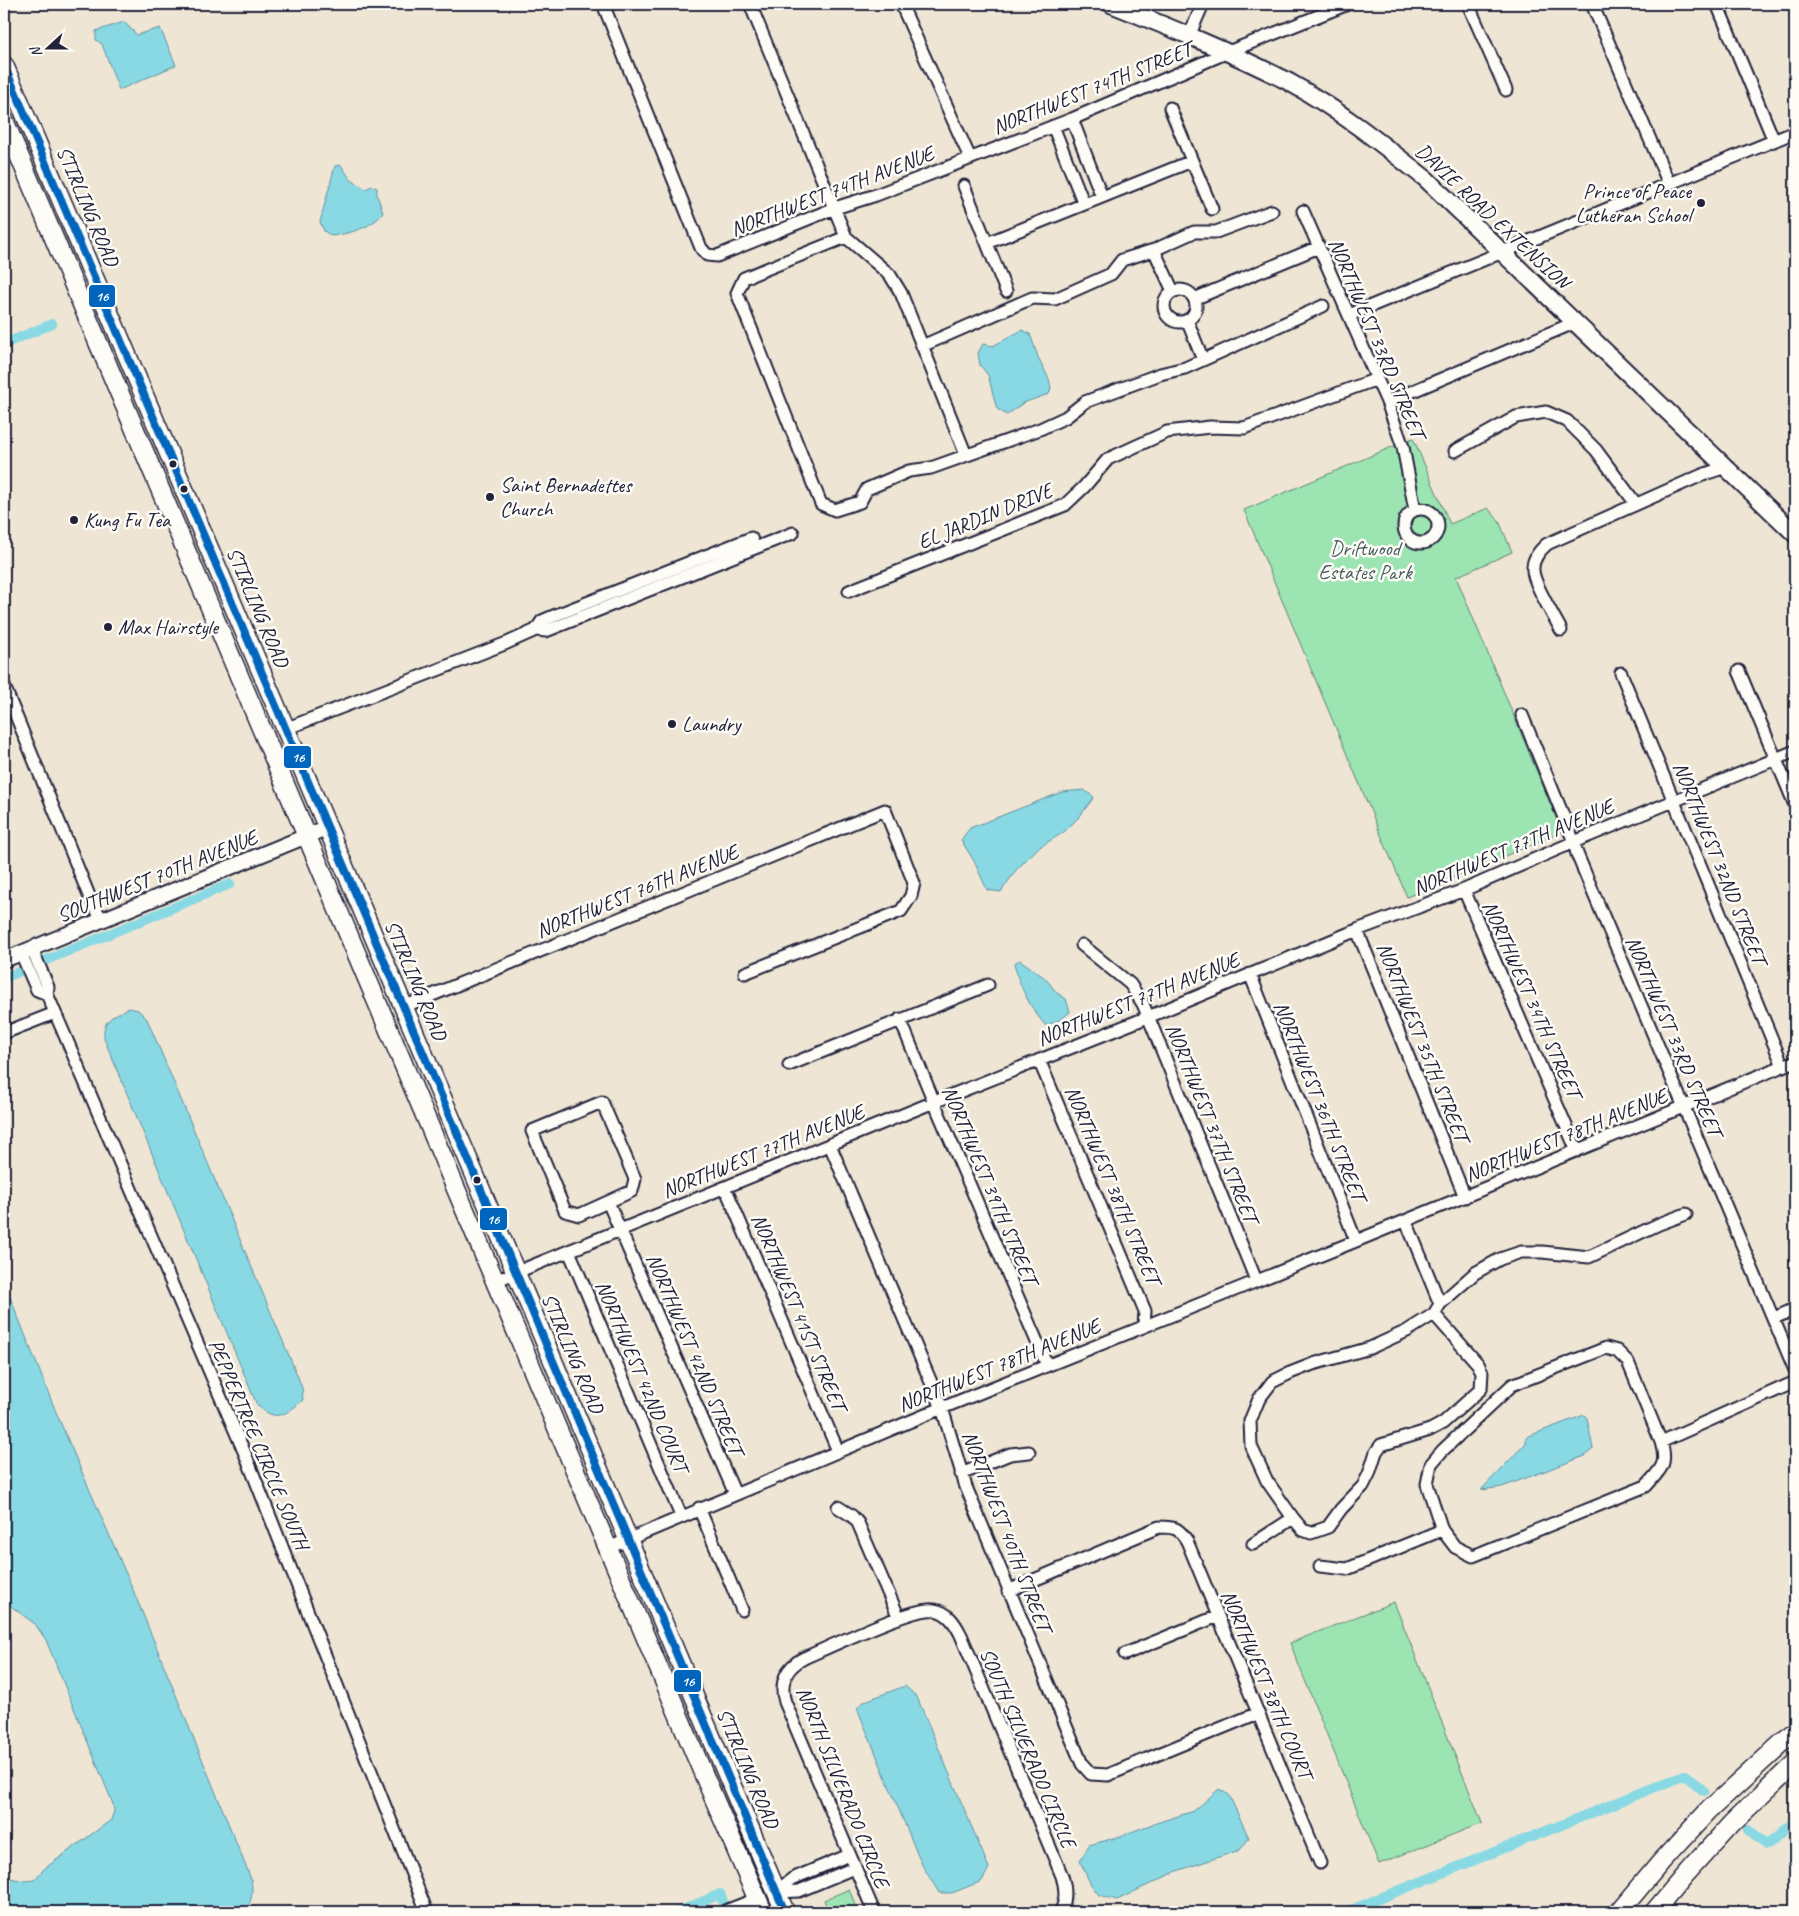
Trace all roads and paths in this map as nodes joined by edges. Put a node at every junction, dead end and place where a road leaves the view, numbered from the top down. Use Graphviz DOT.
graph roads {
  1 [pos="603,4"];
  2 [pos="750,4"];
  3 [pos="901,4"];
  4 [pos="1111,4"];
  5 [pos="1203,4"];
  6 [pos="1348,4"];
  7 [pos="1468,4"];
  8 [pos="1592,4"];
  9 [pos="1717,4"];
  10 [pos="1190,36"];
  11 [pos="1228,52"];
  12 [pos="4,65"];
  13 [pos="1506,90"];
  14 [pos="1170,108"];
  15 [pos="1072,119"];
  16 [pos="4,120"];
  17 [pos="1053,126"];
  18 [pos="1795,132"];
  19 [pos="1774,141"];
  20 [pos="970,158"];
  21 [pos="1192,161"];
  22 [pos="1669,184"];
  23 [pos="964,186"];
  24 [pos="1102,197"];
  25 [pos="1084,204"];
  26 [pos="835,208"];
  27 [pos="1212,209"];
  28 [pos="1272,211"];
  29 [pos="1303,211"];
  30 [pos="846,237"];
  31 [pos="987,243"];
  32 [pos="1319,248"];
  33 [pos="1154,250"];
  34 [pos="1501,252"];
  35 [pos="1006,291"];
  36 [pos="1173,291"];
  37 [pos="1194,299"];
  38 [pos="1323,306"];
  39 [pos="1349,314"];
  40 [pos="1187,320"];
  41 [pos="1576,322"];
  42 [pos="922,346"];
  43 [pos="1203,360"];
  44 [pos="1377,379"];
  45 [pos="1387,402"];
  46 [pos="1455,451"];
  47 [pos="966,456"];
  48 [pos="1726,467"];
  49 [pos="1636,504"];
  50 [pos="1415,510"];
  51 [pos="793,533"];
  52 [pos="1795,534"];
  53 [pos="849,591"];
  54 [pos="239,620"];
  55 [pos="219,627"];
  56 [pos="1561,630"];
  57 [pos="1739,671"];
  58 [pos="1621,674"];
  59 [pos="4,686"];
  60 [pos="1522,715"];
  61 [pos="285,729"];
  62 [pos="1795,752"];
  63 [pos="1776,759"];
  64 [pos="1675,800"];
  65 [pos="1795,805"];
  66 [pos="326,828"];
  67 [pos="308,836"];
  68 [pos="1574,842"];
  69 [pos="1464,890"];
  70 [pos="102,920"];
  71 [pos="1357,930"];
  72 [pos="1082,945"];
  73 [pos="26,951"];
  74 [pos="4,960"];
  75 [pos="745,973"];
  76 [pos="1250,974"];
  77 [pos="988,985"];
  78 [pos="403,1007"];
  79 [pos="55,1013"];
  80 [pos="1148,1017"];
  81 [pos="900,1019"];
  82 [pos="4,1033"];
  83 [pos="1040,1060"];
  84 [pos="1795,1061"];
  85 [pos="789,1065"];
  86 [pos="1783,1066"];
  87 [pos="934,1102"];
  88 [pos="1683,1107"];
  89 [pos="830,1144"];
  90 [pos="1577,1151"];
  91 [pos="725,1187"];
  92 [pos="1465,1197"];
  93 [pos="608,1202"];
  94 [pos="1686,1214"];
  95 [pos="1406,1221"];
  96 [pos="621,1230"];
  97 [pos="1356,1241"];
  98 [pos="569,1251"];
  99 [pos="515,1272"];
  100 [pos="1256,1280"];
  101 [pos="495,1281"];
  102 [pos="1437,1309"];
  103 [pos="1795,1309"];
  104 [pos="1774,1318"];
  105 [pos="1144,1326"];
  106 [pos="1047,1365"];
  107 [pos="1795,1370"];
  108 [pos="1795,1382"];
  109 [pos="942,1408"];
  110 [pos="1661,1442"];
  111 [pos="838,1451"];
  112 [pos="1029,1452"];
  113 [pos="961,1474"];
  114 [pos="735,1494"];
  115 [pos="838,1507"];
  116 [pos="700,1508"];
  117 [pos="681,1516"];
  118 [pos="1293,1518"];
  119 [pos="1442,1530"];
  120 [pos="628,1540"];
  121 [pos="1253,1544"];
  122 [pos="608,1548"];
  123 [pos="1320,1566"];
  124 [pos="1008,1591"];
  125 [pos="742,1610"];
  126 [pos="1218,1616"];
  127 [pos="899,1618"];
  128 [pos="1125,1654"];
  129 [pos="1258,1713"];
  130 [pos="1795,1731"];
  131 [pos="1795,1764"];
  132 [pos="849,1855"];
  133 [pos="1320,1863"];
  134 [pos="854,1868"];
  135 [pos="747,1875"];
  136 [pos="776,1892"];
  137 [pos="761,1906"];
  138 [pos="1062,1908"];
  139 [pos="427,1912"];
  140 [pos="727,1912"];
  141 [pos="785,1912"];
  142 [pos="874,1912"];
  143 [pos="1619,1912"];
  144 [pos="1654,1912"];
  1 -- 26 [label="street, NORTHWEST 74TH AVENUE"];
  2 -- 26 [label="street"];
  3 -- 20 [label="street"];
  4 -- 10 [label="main road, DAVIE ROAD EXTENSION"];
  5 -- 10 [label="street"];
  6 -- 11 [label="street"];
  7 -- 13 [label="street"];
  8 -- 22 [label="street"];
  9 -- 19 [label="street"];
  10 -- 11 [label="main road, DAVIE ROAD EXTENSION"];
  11 -- 15 [label="street, NORTHWEST 74TH STREET"];
  11 -- 34 [label="main road, DAVIE ROAD EXTENSION"];
  12 -- 54 [label="main road, STIRLING ROAD"];
  14 -- 21 [label="street"];
  15 -- 17 [label="street, NORTHWEST 74TH STREET"];
  15 -- 24 [label="street"];
  16 -- 55 [label="main road, STIRLING ROAD"];
  17 -- 20 [label="street, NORTHWEST 74TH STREET"];
  17 -- 25 [label="street"];
  18 -- 19 [label="street"];
  19 -- 22 [label="street"];
  20 -- 26 [label="street, NORTHWEST 74TH AVENUE"];
  21 -- 24 [label="street"];
  21 -- 27 [label="street"];
  22 -- 34 [label="street"];
  23 -- 31 [label="street"];
  24 -- 25 [label="street"];
  25 -- 31 [label="street"];
  26 -- 30 [label="street"];
  28 -- 33 [label="street"];
  29 -- 32 [label="street, NORTHWEST 33RD STREET"];
  30 -- 42 [label="street"];
  30 -- 47 [label="street"];
  31 -- 35 [label="street"];
  32 -- 37 [label="street"];
  32 -- 39 [label="street, NORTHWEST 33RD STREET"];
  33 -- 36 [label="street"];
  33 -- 42 [label="street"];
  34 -- 39 [label="street"];
  34 -- 41 [label="main road, DAVIE ROAD EXTENSION"];
  36 -- 37 [label="street"];
  36 -- 40 [label="street"];
  37 -- 40 [label="street"];
  38 -- 43 [label="street"];
  39 -- 44 [label="street, NORTHWEST 33RD STREET"];
  40 -- 43 [label="street"];
  41 -- 45 [label="street"];
  41 -- 48 [label="main road, DAVIE ROAD EXTENSION"];
  42 -- 47 [label="street"];
  43 -- 47 [label="street"];
  44 -- 45 [label="street, NORTHWEST 33RD STREET"];
  44 -- 53 [label="street, EL JARDIN DRIVE"];
  45 -- 50 [label="street, NORTHWEST 33RD STREET"];
  46 -- 49 [label="street"];
  48 -- 49 [label="street"];
  48 -- 52 [label="main road, DAVIE ROAD EXTENSION"];
  49 -- 56 [label="street"];
  51 -- 61 [label="street"];
  54 -- 55 [label="main road"];
  54 -- 61 [label="main road, STIRLING ROAD"];
  55 -- 67 [label="main road, STIRLING ROAD"];
  57 -- 63 [label="street"];
  58 -- 64 [label="street, NORTHWEST 32ND STREET"];
  59 -- 70 [label="street"];
  60 -- 68 [label="street, NORTHWEST 33RD STREET"];
  61 -- 66 [label="main road, STIRLING ROAD"];
  62 -- 63 [label="street, NORTHWEST 77TH AVENUE"];
  63 -- 64 [label="street, NORTHWEST 77TH AVENUE"];
  63 -- 65 [label="street"];
  64 -- 68 [label="street, NORTHWEST 77TH AVENUE"];
  64 -- 86 [label="street, NORTHWEST 32ND STREET"];
  66 -- 67 [label="street, SOUTHWEST 70TH AVENUE"];
  66 -- 78 [label="main road, STIRLING ROAD"];
  67 -- 70 [label="street, SOUTHWEST 70TH AVENUE"];
  67 -- 101 [label="main road, STIRLING ROAD"];
  68 -- 69 [label="street, NORTHWEST 77TH AVENUE"];
  68 -- 88 [label="street, NORTHWEST 33RD STREET"];
  69 -- 71 [label="street, NORTHWEST 77TH AVENUE"];
  69 -- 90 [label="street, NORTHWEST 34TH STREET"];
  70 -- 73 [label="street, SOUTHWEST 70TH AVENUE"];
  71 -- 76 [label="street, NORTHWEST 77TH AVENUE"];
  71 -- 92 [label="street, NORTHWEST 35TH STREET"];
  72 -- 80 [label="street, NORTHWEST 37TH STREET"];
  73 -- 74 [label="street, SOUTHWEST 70TH AVENUE"];
  73 -- 79 [label="street, PEPPERTREE CIRCLE SOUTH"];
  75 -- 78 [label="street, NORTHWEST 76TH AVENUE"];
  76 -- 80 [label="street, NORTHWEST 77TH AVENUE"];
  76 -- 97 [label="street, NORTHWEST 36TH STREET"];
  77 -- 81 [label="street"];
  78 -- 99 [label="main road, STIRLING ROAD"];
  79 -- 82 [label="street"];
  79 -- 139 [label="street, PEPPERTREE CIRCLE SOUTH"];
  80 -- 83 [label="street, NORTHWEST 77TH AVENUE"];
  80 -- 100 [label="street, NORTHWEST 37TH STREET"];
  81 -- 85 [label="street"];
  81 -- 87 [label="street, NORTHWEST 39TH STREET"];
  83 -- 87 [label="street, NORTHWEST 77TH AVENUE"];
  83 -- 105 [label="street, NORTHWEST 38TH STREET"];
  84 -- 86 [label="street, NORTHWEST 78TH AVENUE"];
  86 -- 88 [label="street, NORTHWEST 78TH AVENUE"];
  87 -- 89 [label="street, NORTHWEST 77TH AVENUE"];
  87 -- 106 [label="street, NORTHWEST 39TH STREET"];
  88 -- 90 [label="street, NORTHWEST 78TH AVENUE"];
  88 -- 104 [label="street, NORTHWEST 33RD STREET"];
  89 -- 91 [label="street, NORTHWEST 77TH AVENUE"];
  89 -- 109 [label="street, NORTHWEST 40TH STREET"];
  90 -- 92 [label="street, NORTHWEST 78TH AVENUE"];
  91 -- 96 [label="street, NORTHWEST 77TH AVENUE"];
  91 -- 111 [label="street, NORTHWEST 41ST STREET"];
  92 -- 95 [label="street, NORTHWEST 78TH AVENUE"];
  93 -- 93 [label="street"];
  93 -- 96 [label="street, NORTHWEST 42ND STREET"];
  94 -- 102 [label="street"];
  95 -- 97 [label="street, NORTHWEST 78TH AVENUE"];
  95 -- 102 [label="street"];
  96 -- 98 [label="street, NORTHWEST 77TH AVENUE"];
  96 -- 114 [label="street, NORTHWEST 42ND STREET"];
  97 -- 100 [label="street, NORTHWEST 78TH AVENUE"];
  98 -- 99 [label="street, NORTHWEST 77TH AVENUE"];
  98 -- 117 [label="street, NORTHWEST 42ND COURT"];
  99 -- 101 [label="street, NORTHWEST 77TH AVENUE"];
  99 -- 120 [label="main road, STIRLING ROAD"];
  100 -- 105 [label="street, NORTHWEST 78TH AVENUE"];
  101 -- 122 [label="main road, STIRLING ROAD"];
  102 -- 118 [label="street"];
  102 -- 118 [label="street"];
  103 -- 104 [label="street"];
  104 -- 107 [label="street, NORTHWEST 33RD STREET"];
  105 -- 106 [label="street, NORTHWEST 78TH AVENUE"];
  106 -- 109 [label="street, NORTHWEST 78TH AVENUE"];
  108 -- 110 [label="street"];
  109 -- 111 [label="street, NORTHWEST 78TH AVENUE"];
  109 -- 113 [label="street, NORTHWEST 40TH STREET"];
  110 -- 119 [label="street"];
  110 -- 119 [label="street"];
  111 -- 114 [label="street, NORTHWEST 78TH AVENUE"];
  112 -- 113 [label="street"];
  113 -- 124 [label="street, NORTHWEST 40TH STREET"];
  114 -- 116 [label="street, NORTHWEST 78TH AVENUE"];
  115 -- 127 [label="street"];
  116 -- 117 [label="street, NORTHWEST 78TH AVENUE"];
  116 -- 125 [label="street"];
  117 -- 120 [label="street, NORTHWEST 78TH AVENUE"];
  118 -- 121 [label="street"];
  119 -- 123 [label="street"];
  120 -- 122 [label="street, NORTHWEST 78TH AVENUE"];
  120 -- 136 [label="main road, STIRLING ROAD"];
  122 -- 135 [label="main road, STIRLING ROAD"];
  124 -- 126 [label="street, NORTHWEST 38TH COURT"];
  124 -- 129 [label="street, NORTHWEST 40TH STREET"];
  126 -- 128 [label="street"];
  126 -- 129 [label="street, NORTHWEST 38TH COURT"];
  127 -- 132 [label="street, NORTH SILVERADO CIRCLE"];
  127 -- 138 [label="street, SOUTH SILVERADO CIRCLE"];
  129 -- 133 [label="street, NORTHWEST 38TH COURT"];
  130 -- 143 [label="main road"];
  131 -- 144 [label="main road"];
  132 -- 134 [label="street, NORTH SILVERADO CIRCLE"];
  132 -- 136 [label="street"];
  134 -- 136 [label="street"];
  134 -- 142 [label="street, NORTH SILVERADO CIRCLE"];
  135 -- 136 [label="main road"];
  135 -- 137 [label="main road, STIRLING ROAD"];
  136 -- 141 [label="main road, STIRLING ROAD"];
  137 -- 140 [label="street"];
}
